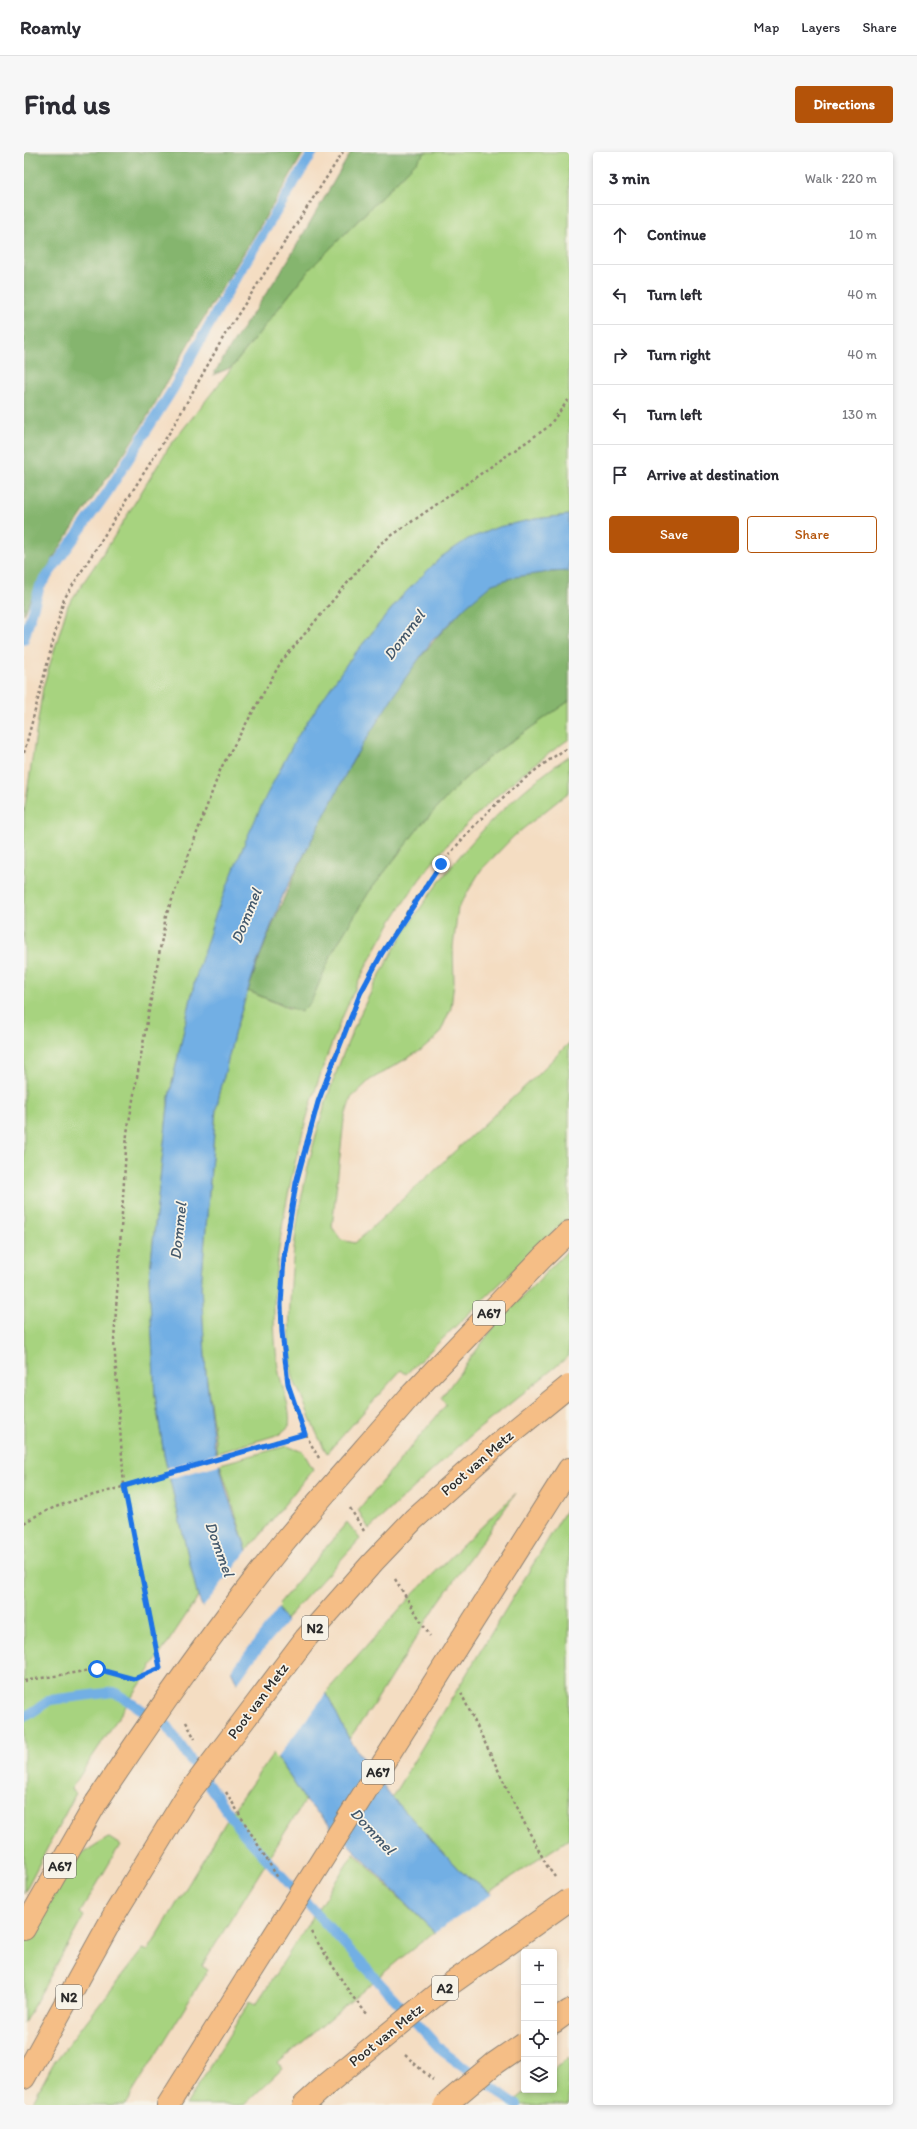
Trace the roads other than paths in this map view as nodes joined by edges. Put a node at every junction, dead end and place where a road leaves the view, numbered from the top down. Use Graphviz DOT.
graph roads {
  1 [pos="569,1232"];
  2 [pos="569,1386"];
  3 [pos="569,1469"];
  4 [pos="569,1900"];
  5 [pos="24,1928"];
  6 [pos="569,2011"];
  7 [pos="555,2021"];
  8 [pos="521,2045"];
  9 [pos="24,2078"];
  10 [pos="168,2105"];
  11 [pos="304,2105"];
  12 [pos="445,2105"];
  1 -- 5 [label="highway, A67, bridge"];
  2 -- 9 [label="highway, Poot van Metz / N2, bridge"];
  3 -- 10 [label="highway, A67, bridge"];
  4 -- 11 [label="highway, Poot van Metz / A2, bridge"];
  6 -- 7 [label="highway"];
  8 -- 12 [label="highway, bridge"];
}
